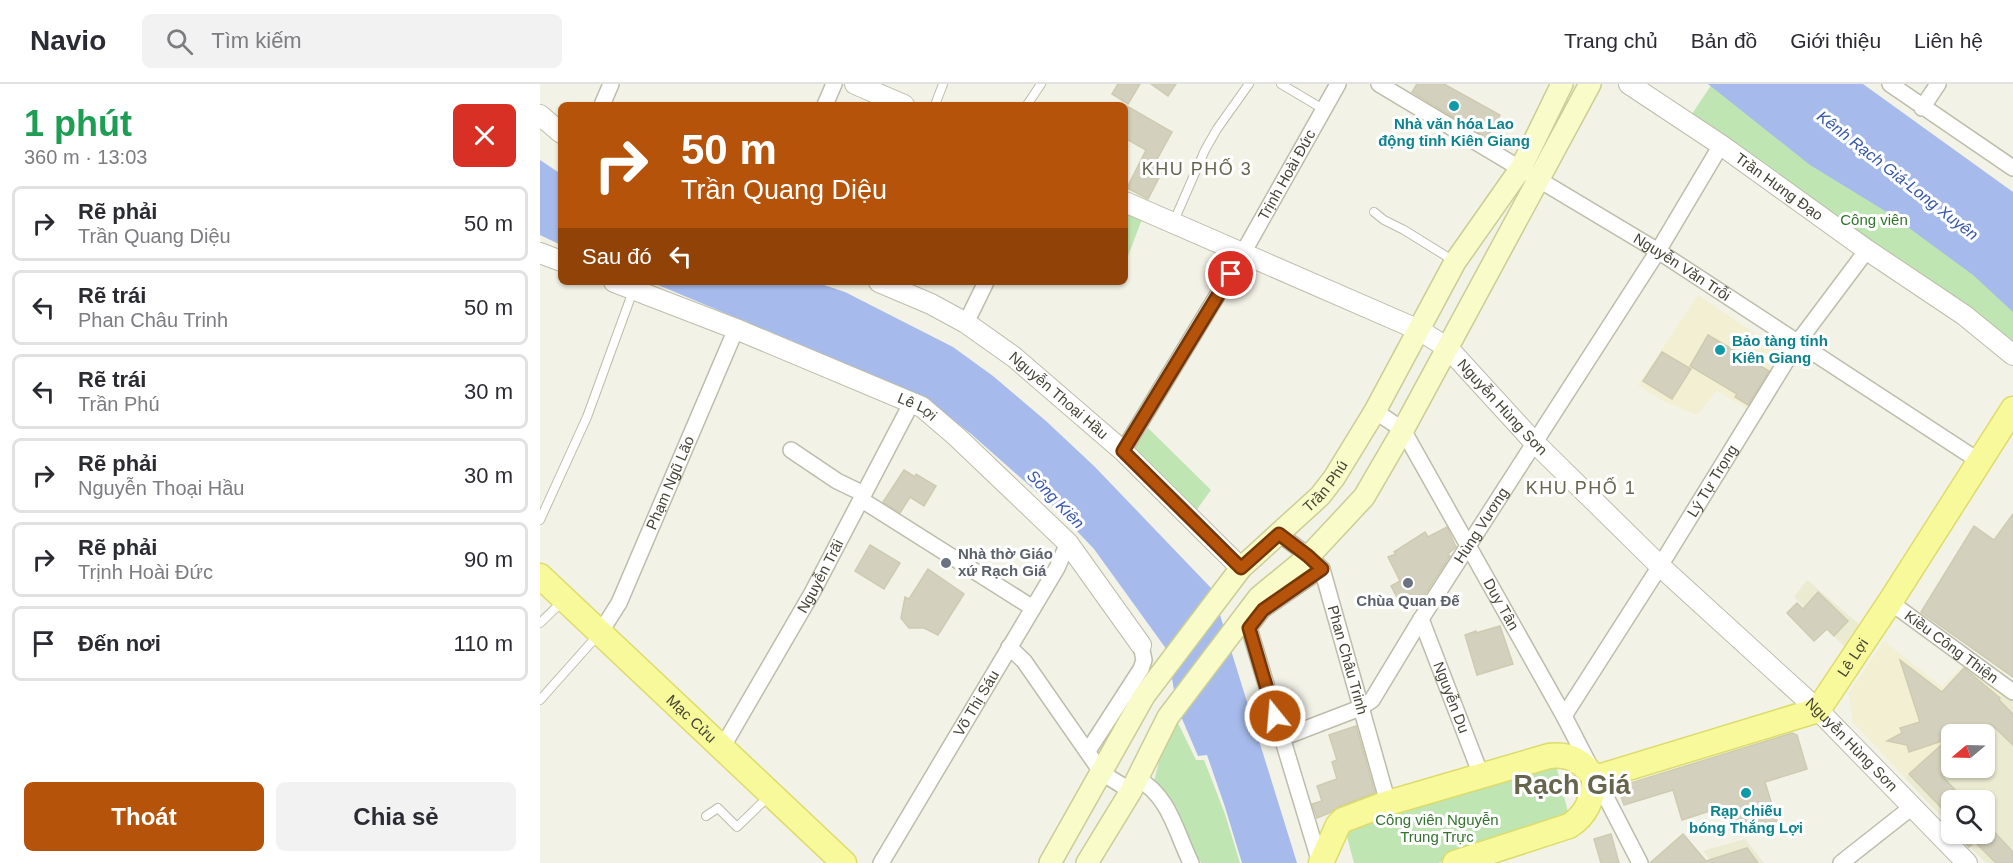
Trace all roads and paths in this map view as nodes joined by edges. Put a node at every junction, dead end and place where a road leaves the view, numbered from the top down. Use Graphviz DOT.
graph roads {
  1 [pos="611,84"];
  2 [pos="834,84"];
  3 [pos="855,84"];
  4 [pos="943,84"];
  5 [pos="1041,84"];
  6 [pos="1249,84"];
  7 [pos="1281,84"];
  8 [pos="1338,84"];
  9 [pos="1379,84"];
  10 [pos="1562,84"];
  11 [pos="1590,84"];
  12 [pos="1629,84"];
  13 [pos="1890,84"];
  14 [pos="1938,84"];
  15 [pos="603,102"];
  16 [pos="826,102"];
  17 [pos="897,102"];
  18 [pos="936,102"];
  19 [pos="1029,102"];
  20 [pos="1922,108"];
  21 [pos="1323,109"];
  22 [pos="540,115"];
  23 [pos="558,130"];
  24 [pos="1721,145"];
  25 [pos="1521,168"];
  26 [pos="2013,168"];
  27 [pos="1540,179"];
  28 [pos="1128,203"];
  29 [pos="1374,212"];
  30 [pos="1174,223"];
  31 [pos="1867,250"];
  32 [pos="1658,251"];
  33 [pos="540,253"];
  34 [pos="1243,253"];
  35 [pos="558,260"];
  36 [pos="1455,262"];
  37 [pos="622,285"];
  38 [pos="886,285"];
  39 [pos="985,285"];
  40 [pos="634,290"];
  41 [pos="966,323"];
  42 [pos="736,329"];
  43 [pos="1419,330"];
  44 [pos="1798,342"];
  45 [pos="1448,348"];
  46 [pos="2013,355"];
  47 [pos="912,402"];
  48 [pos="2013,409"];
  49 [pos="1375,411"];
  50 [pos="1403,430"];
  51 [pos="1534,442"];
  52 [pos="791,450"];
  53 [pos="1123,451"];
  54 [pos="1979,461"];
  55 [pos="863,497"];
  56 [pos="540,520"];
  57 [pos="1279,534"];
  58 [pos="1068,543"];
  59 [pos="1469,546"];
  60 [pos="1315,563"];
  61 [pos="1660,566"];
  62 [pos="1236,574"];
  63 [pos="540,576"];
  64 [pos="564,599"];
  65 [pos="1890,602"];
  66 [pos="1033,608"];
  67 [pos="1421,619"];
  68 [pos="540,623"];
  69 [pos="600,633"];
  70 [pos="1141,645"];
  71 [pos="1009,647"];
  72 [pos="2013,692"];
  73 [pos="540,700"];
  74 [pos="1360,708"];
  75 [pos="1818,710"];
  76 [pos="1564,716"];
  77 [pos="1282,738"];
  78 [pos="722,748"];
  79 [pos="1088,751"];
  80 [pos="1102,773"];
  81 [pos="1481,775"];
  82 [pos="1595,778"];
  83 [pos="1134,785"];
  84 [pos="771,794"];
  85 [pos="1388,803"];
  86 [pos="1911,807"];
  87 [pos="706,816"];
  88 [pos="1335,852"];
  89 [pos="1509,855"];
  90 [pos="844,863"];
  91 [pos="882,863"];
  92 [pos="1050,863"];
  93 [pos="1087,863"];
  94 [pos="1191,863"];
  95 [pos="1321,863"];
  96 [pos="1455,863"];
  97 [pos="1640,863"];
  98 [pos="1841,863"];
  99 [pos="1967,863"];
  1 -- 15 [label="street"];
  2 -- 16 [label="street"];
  3 -- 17 [label="street"];
  4 -- 18 [label="lane"];
  5 -- 19 [label="lane"];
  6 -- 30 [label="lane"];
  7 -- 21 [label="lane"];
  8 -- 21 [label="street, Trịnh Hoài Đức"];
  9 -- 25 [label="street, Nguyễn Văn Trỗi"];
  10 -- 25 [label="main road, Trần Phú"];
  11 -- 27 [label="main road"];
  12 -- 24 [label="street, Trần Hưng Đạo"];
  13 -- 20 [label="street"];
  14 -- 20 [label="street"];
  20 -- 26 [label="street"];
  21 -- 34 [label="street, Trịnh Hoài Đức"];
  22 -- 23 [label="street"];
  24 -- 31 [label="street, Trần Hưng Đạo"];
  24 -- 32 [label="street, Hùng Vương"];
  25 -- 27 [label="street, Nguyễn Văn Trỗi"];
  25 -- 36 [label="main road, Trần Phú"];
  27 -- 32 [label="street, Nguyễn Văn Trỗi"];
  27 -- 45 [label="main road"];
  28 -- 30 [label="street, Nguyễn Hùng Sơn"];
  29 -- 36 [label="lane"];
  30 -- 34 [label="street, Nguyễn Hùng Sơn"];
  31 -- 44 [label="street, Lý Tự Trọng"];
  31 -- 46 [label="street, Trần Hưng Đạo"];
  32 -- 44 [label="street, Nguyễn Văn Trỗi"];
  32 -- 51 [label="street, Hùng Vương"];
  33 -- 35 [label="street"];
  34 -- 43 [label="street, Nguyễn Hùng Sơn"];
  34 -- 53 [label="street, Trịnh Hoài Đức"];
  36 -- 43 [label="main road, Trần Phú"];
  37 -- 40 [label="street, Lê Lợi"];
  38 -- 41 [label="street, Nguyễn Thoại Hầu"];
  39 -- 41 [label="street"];
  40 -- 42 [label="street, Lê Lợi"];
  40 -- 56 [label="lane"];
  41 -- 53 [label="street, Nguyễn Thoại Hầu"];
  42 -- 47 [label="street, Lê Lợi"];
  42 -- 69 [label="street, Phạm Ngũ Lão"];
  43 -- 45 [label="street, Nguyễn Hùng Sơn"];
  43 -- 49 [label="main road, Trần Phú"];
  44 -- 54 [label="street, Nguyễn Văn Trỗi"];
  44 -- 61 [label="street, Lý Tự Trọng"];
  45 -- 50 [label="main road"];
  45 -- 51 [label="street, Nguyễn Hùng Sơn"];
  47 -- 55 [label="street, Nguyễn Trãi"];
  47 -- 58 [label="street, Lê Lợi"];
  48 -- 54 [label="main road, Lê Lợi"];
  49 -- 50 [label="street, Duy Tân"];
  49 -- 57 [label="main road, Trần Phú"];
  50 -- 59 [label="street, Duy Tân"];
  50 -- 60 [label="main road"];
  51 -- 59 [label="street, Hùng Vương"];
  51 -- 61 [label="street, Nguyễn Hùng Sơn"];
  52 -- 55 [label="street"];
  53 -- 62 [label="street, Nguyễn Thoại Hầu"];
  54 -- 65 [label="main road, Lê Lợi"];
  55 -- 66 [label="street"];
  55 -- 78 [label="street, Nguyễn Trãi"];
  57 -- 60 [label="street"];
  57 -- 62 [label="main road, Trần Phú"];
  58 -- 66 [label="street, Võ Thị Sáu"];
  58 -- 70 [label="street, Lê Lợi"];
  59 -- 67 [label="street, Hùng Vương"];
  59 -- 76 [label="street, Duy Tân"];
  60 -- 74 [label="street, Phan Châu Trinh"];
  60 -- 77 [label="street"];
  60 -- 83 [label="main road"];
  61 -- 75 [label="street, Nguyễn Hùng Sơn"];
  61 -- 76 [label="street, Lý Tự Trọng"];
  62 -- 80 [label="main road, Trần Phú"];
  63 -- 64 [label="main road, Mạc Cửu"];
  64 -- 68 [label="lane"];
  64 -- 69 [label="main road, Mạc Cửu"];
  65 -- 72 [label="street, Kiều Công Thiện"];
  65 -- 75 [label="main road, Lê Lợi"];
  66 -- 71 [label="street, Võ Thị Sáu"];
  67 -- 74 [label="street, Hùng Vương"];
  67 -- 81 [label="street, Nguyễn Du"];
  69 -- 73 [label="lane"];
  69 -- 78 [label="main road, Mạc Cửu"];
  70 -- 79 [label="street"];
  71 -- 79 [label="street"];
  71 -- 91 [label="street, Võ Thị Sáu"];
  74 -- 77 [label="street, Hùng Vương"];
  74 -- 85 [label="street, Phan Châu Trinh"];
  75 -- 82 [label="main road"];
  75 -- 86 [label="street, Nguyễn Hùng Sơn"];
  76 -- 82 [label="street, Duy Tân"];
  77 -- 95 [label="street"];
  78 -- 84 [label="main road, Mạc Cửu"];
  79 -- 80 [label="street"];
  80 -- 83 [label="street"];
  80 -- 92 [label="main road, Trần Phú"];
  81 -- 82 [label="main road"];
  81 -- 85 [label="main road"];
  82 -- 89 [label="main road"];
  82 -- 97 [label="street, Duy Tân"];
  83 -- 93 [label="main road"];
  83 -- 94 [label="street"];
  84 -- 87 [label="lane"];
  84 -- 90 [label="main road, Mạc Cửu"];
  85 -- 88 [label="main road"];
  86 -- 98 [label="street"];
  86 -- 99 [label="street, Nguyễn Hùng Sơn"];
  88 -- 95 [label="main road"];
  89 -- 96 [label="main road"];
}
